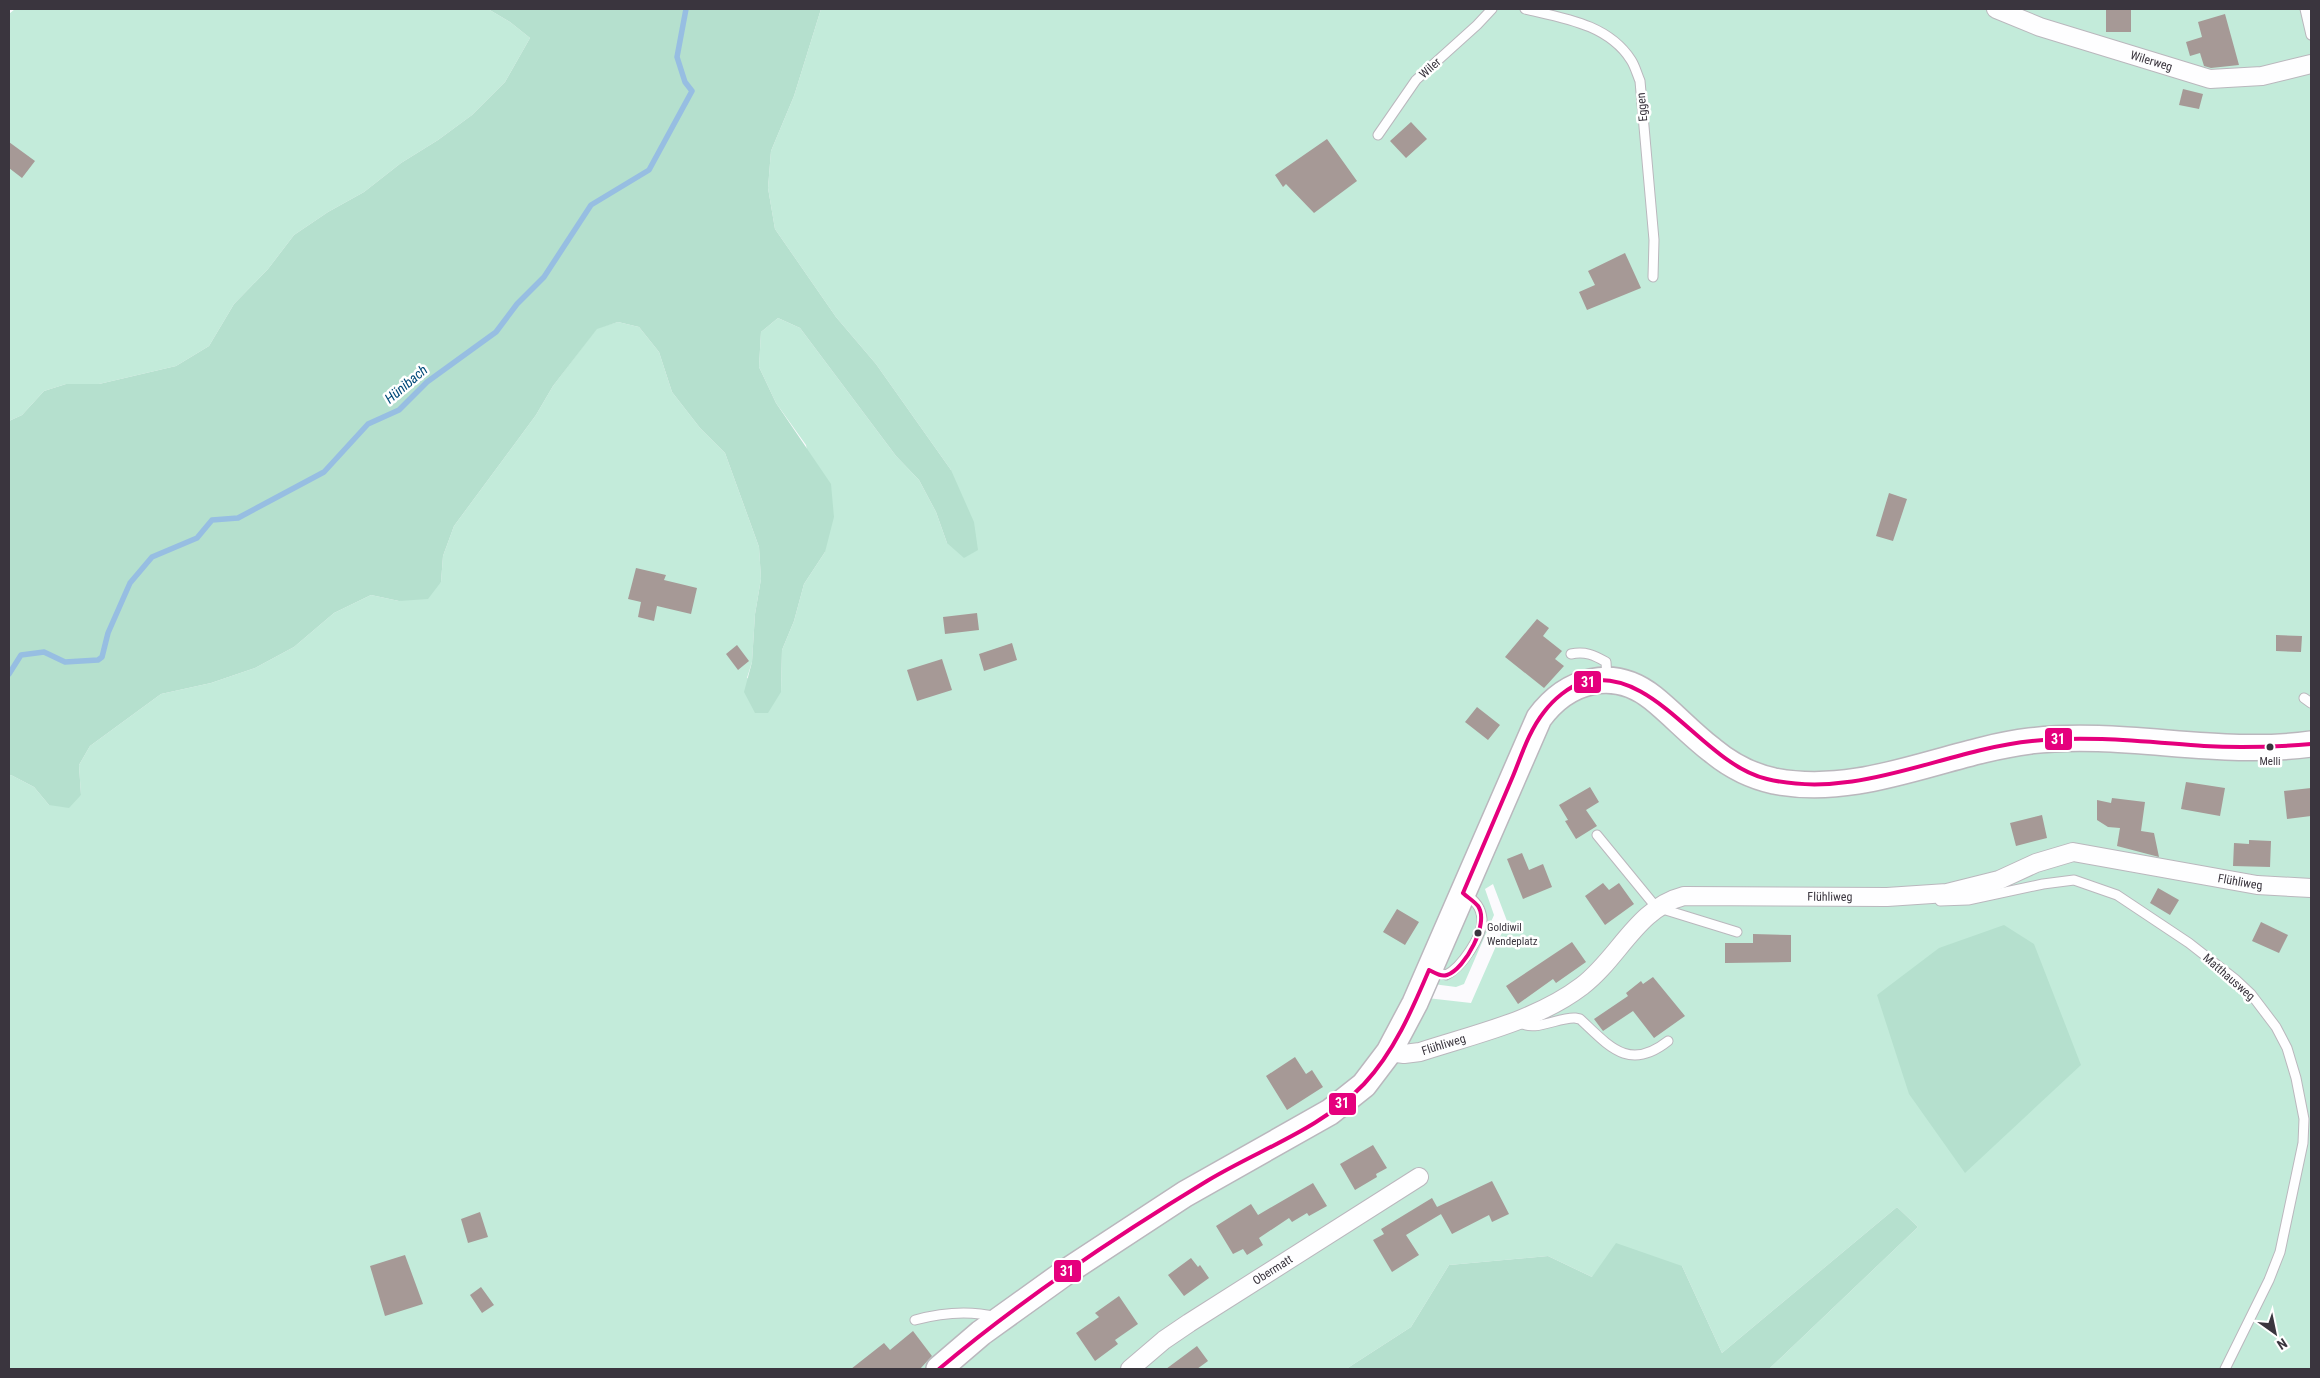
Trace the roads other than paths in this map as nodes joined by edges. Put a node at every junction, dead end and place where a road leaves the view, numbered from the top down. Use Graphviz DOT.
graph roads {
  1 [pos="1492,9"];
  2 [pos="1525,9"];
  3 [pos="1996,9"];
  4 [pos="2305,9"];
  5 [pos="2311,35"];
  6 [pos="2311,64"];
  7 [pos="1378,135"];
  8 [pos="1653,277"];
  9 [pos="1571,654"];
  10 [pos="1607,679"];
  11 [pos="2311,744"];
  12 [pos="1597,835"];
  13 [pos="2311,888"];
  14 [pos="1922,895"];
  15 [pos="1656,907"];
  16 [pos="1737,932"];
  17 [pos="1517,1020"];
  18 [pos="1668,1041"];
  19 [pos="1389,1052"];
  20 [pos="1419,1177"];
  21 [pos="1000,1318"];
  22 [pos="915,1320"];
  23 [pos="939,1369"];
  24 [pos="1130,1369"];
  25 [pos="2225,1369"];
  1 -- 7 [label="lane, Wiler"];
  2 -- 8 [label="lane, Eggen"];
  3 -- 6 [label="street, Wilerweg"];
  4 -- 5 [label="lane"];
  9 -- 10 [label="lane"];
  10 -- 11 [label="street"];
  10 -- 19 [label="street"];
  12 -- 15 [label="lane"];
  13 -- 14 [label="street, Flühliweg"];
  14 -- 15 [label="street, Flühliweg"];
  14 -- 25 [label="lane, Matthausweg"];
  15 -- 16 [label="lane"];
  15 -- 17 [label="street, Flühliweg"];
  17 -- 18 [label="lane"];
  17 -- 19 [label="street, Flühliweg"];
  19 -- 21 [label="street"];
  20 -- 24 [label="street, Obermatt"];
  21 -- 22 [label="lane"];
  21 -- 23 [label="street"];
}
